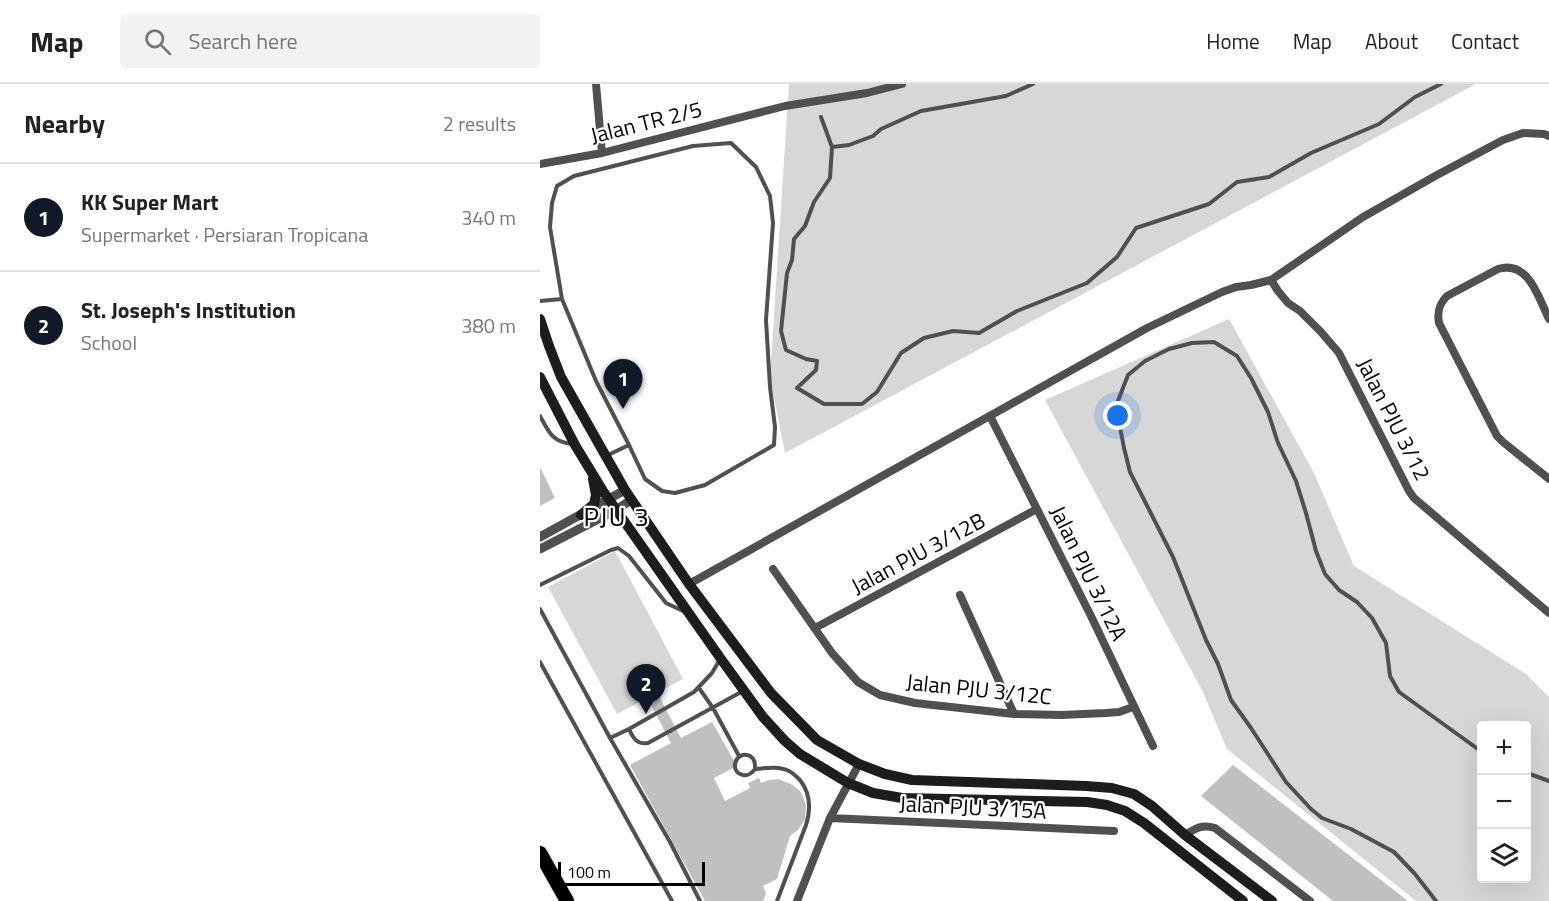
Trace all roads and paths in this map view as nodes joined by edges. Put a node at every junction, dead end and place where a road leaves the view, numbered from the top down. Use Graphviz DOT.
graph roads {
  1 [pos="596,84"];
  2 [pos="902,84"];
  3 [pos="1033,84"];
  4 [pos="1440,84"];
  5 [pos="821,117"];
  6 [pos="1549,136"];
  7 [pos="832,147"];
  8 [pos="602,153"];
  9 [pos="540,164"];
  10 [pos="1271,280"];
  11 [pos="562,299"];
  12 [pos="540,301"];
  13 [pos="540,319"];
  14 [pos="1549,319"];
  15 [pos="540,377"];
  16 [pos="540,416"];
  17 [pos="990,416"];
  18 [pos="575,445"];
  19 [pos="629,445"];
  20 [pos="606,456"];
  21 [pos="592,473"];
  22 [pos="1549,479"];
  23 [pos="628,495"];
  24 [pos="609,500"];
  25 [pos="1037,509"];
  26 [pos="616,510"];
  27 [pos="581,515"];
  28 [pos="540,537"];
  29 [pos="540,549"];
  30 [pos="773,569"];
  31 [pos="688,584"];
  32 [pos="540,585"];
  33 [pos="960,595"];
  34 [pos="540,611"];
  35 [pos="688,613"];
  36 [pos="1549,614"];
  37 [pos="815,628"];
  38 [pos="721,659"];
  39 [pos="540,662"];
  40 [pos="699,688"];
  41 [pos="743,690"];
  42 [pos="1133,707"];
  43 [pos="713,708"];
  44 [pos="1014,714"];
  45 [pos="629,729"];
  46 [pos="610,738"];
  47 [pos="1153,746"];
  48 [pos="1477,748"];
  49 [pos="739,756"];
  50 [pos="859,764"];
  51 [pos="755,769"];
  52 [pos="1530,775"];
  53 [pos="1549,781"];
  54 [pos="848,783"];
  55 [pos="830,818"];
  56 [pos="1114,831"];
  57 [pos="1185,835"];
  58 [pos="540,853"];
  59 [pos="567,901"];
  60 [pos="672,901"];
  61 [pos="700,901"];
  62 [pos="777,901"];
  63 [pos="797,901"];
  64 [pos="1243,901"];
  65 [pos="1272,901"];
  66 [pos="1310,901"];
  67 [pos="1436,901"];
  1 -- 8 [label="street"];
  2 -- 8 [label="street, Jalan TR 2/5"];
  3 -- 7 [label="lane"];
  4 -- 7 [label="lane"];
  5 -- 7 [label="lane"];
  6 -- 10 [label="street"];
  8 -- 9 [label="street, Jalan TR 2/5"];
  10 -- 17 [label="street"];
  10 -- 36 [label="street, Jalan PJU 3/12"];
  11 -- 12 [label="lane"];
  11 -- 19 [label="lane"];
  11 -- 19 [label="lane"];
  13 -- 20 [label="main road"];
  14 -- 22 [label="street"];
  15 -- 18 [label="main road"];
  16 -- 18 [label="lane"];
  17 -- 25 [label="street, Jalan PJU 3/12A"];
  17 -- 31 [label="street"];
  18 -- 21 [label="main road"];
  19 -- 20 [label="lane"];
  20 -- 23 [label="main road"];
  21 -- 24 [label="main road"];
  21 -- 27 [label="main road"];
  23 -- 24 [label="street"];
  23 -- 26 [label="street"];
  23 -- 31 [label="main road"];
  24 -- 26 [label="main road"];
  24 -- 27 [label="street"];
  25 -- 37 [label="street, Jalan PJU 3/12B"];
  25 -- 42 [label="street, Jalan PJU 3/12A"];
  26 -- 29 [label="street"];
  26 -- 35 [label="main road"];
  27 -- 28 [label="street"];
  30 -- 37 [label="street, Jalan PJU 3/12C"];
  31 -- 50 [label="main road"];
  32 -- 35 [label="lane"];
  33 -- 44 [label="street"];
  34 -- 46 [label="lane"];
  35 -- 38 [label="main road"];
  37 -- 44 [label="street, Jalan PJU 3/12C"];
  38 -- 40 [label="lane"];
  38 -- 41 [label="main road"];
  39 -- 60 [label="lane"];
  40 -- 43 [label="lane"];
  40 -- 45 [label="lane"];
  41 -- 43 [label="lane"];
  41 -- 54 [label="main road"];
  42 -- 44 [label="street, Jalan PJU 3/12C"];
  42 -- 47 [label="street, Jalan PJU 3/12A"];
  43 -- 45 [label="lane"];
  43 -- 49 [label="lane"];
  45 -- 46 [label="lane"];
  46 -- 61 [label="lane"];
  48 -- 67 [label="lane"];
  49 -- 51 [label="lane"];
  49 -- 51 [label="lane"];
  50 -- 54 [label="street"];
  50 -- 57 [label="main road"];
  51 -- 62 [label="lane"];
  52 -- 53 [label="lane"];
  54 -- 55 [label="street"];
  54 -- 64 [label="main road"];
  55 -- 56 [label="street, Jalan PJU 3/15A"];
  55 -- 63 [label="street"];
  57 -- 65 [label="main road"];
  57 -- 66 [label="street"];
  58 -- 59 [label="highway"];
}
